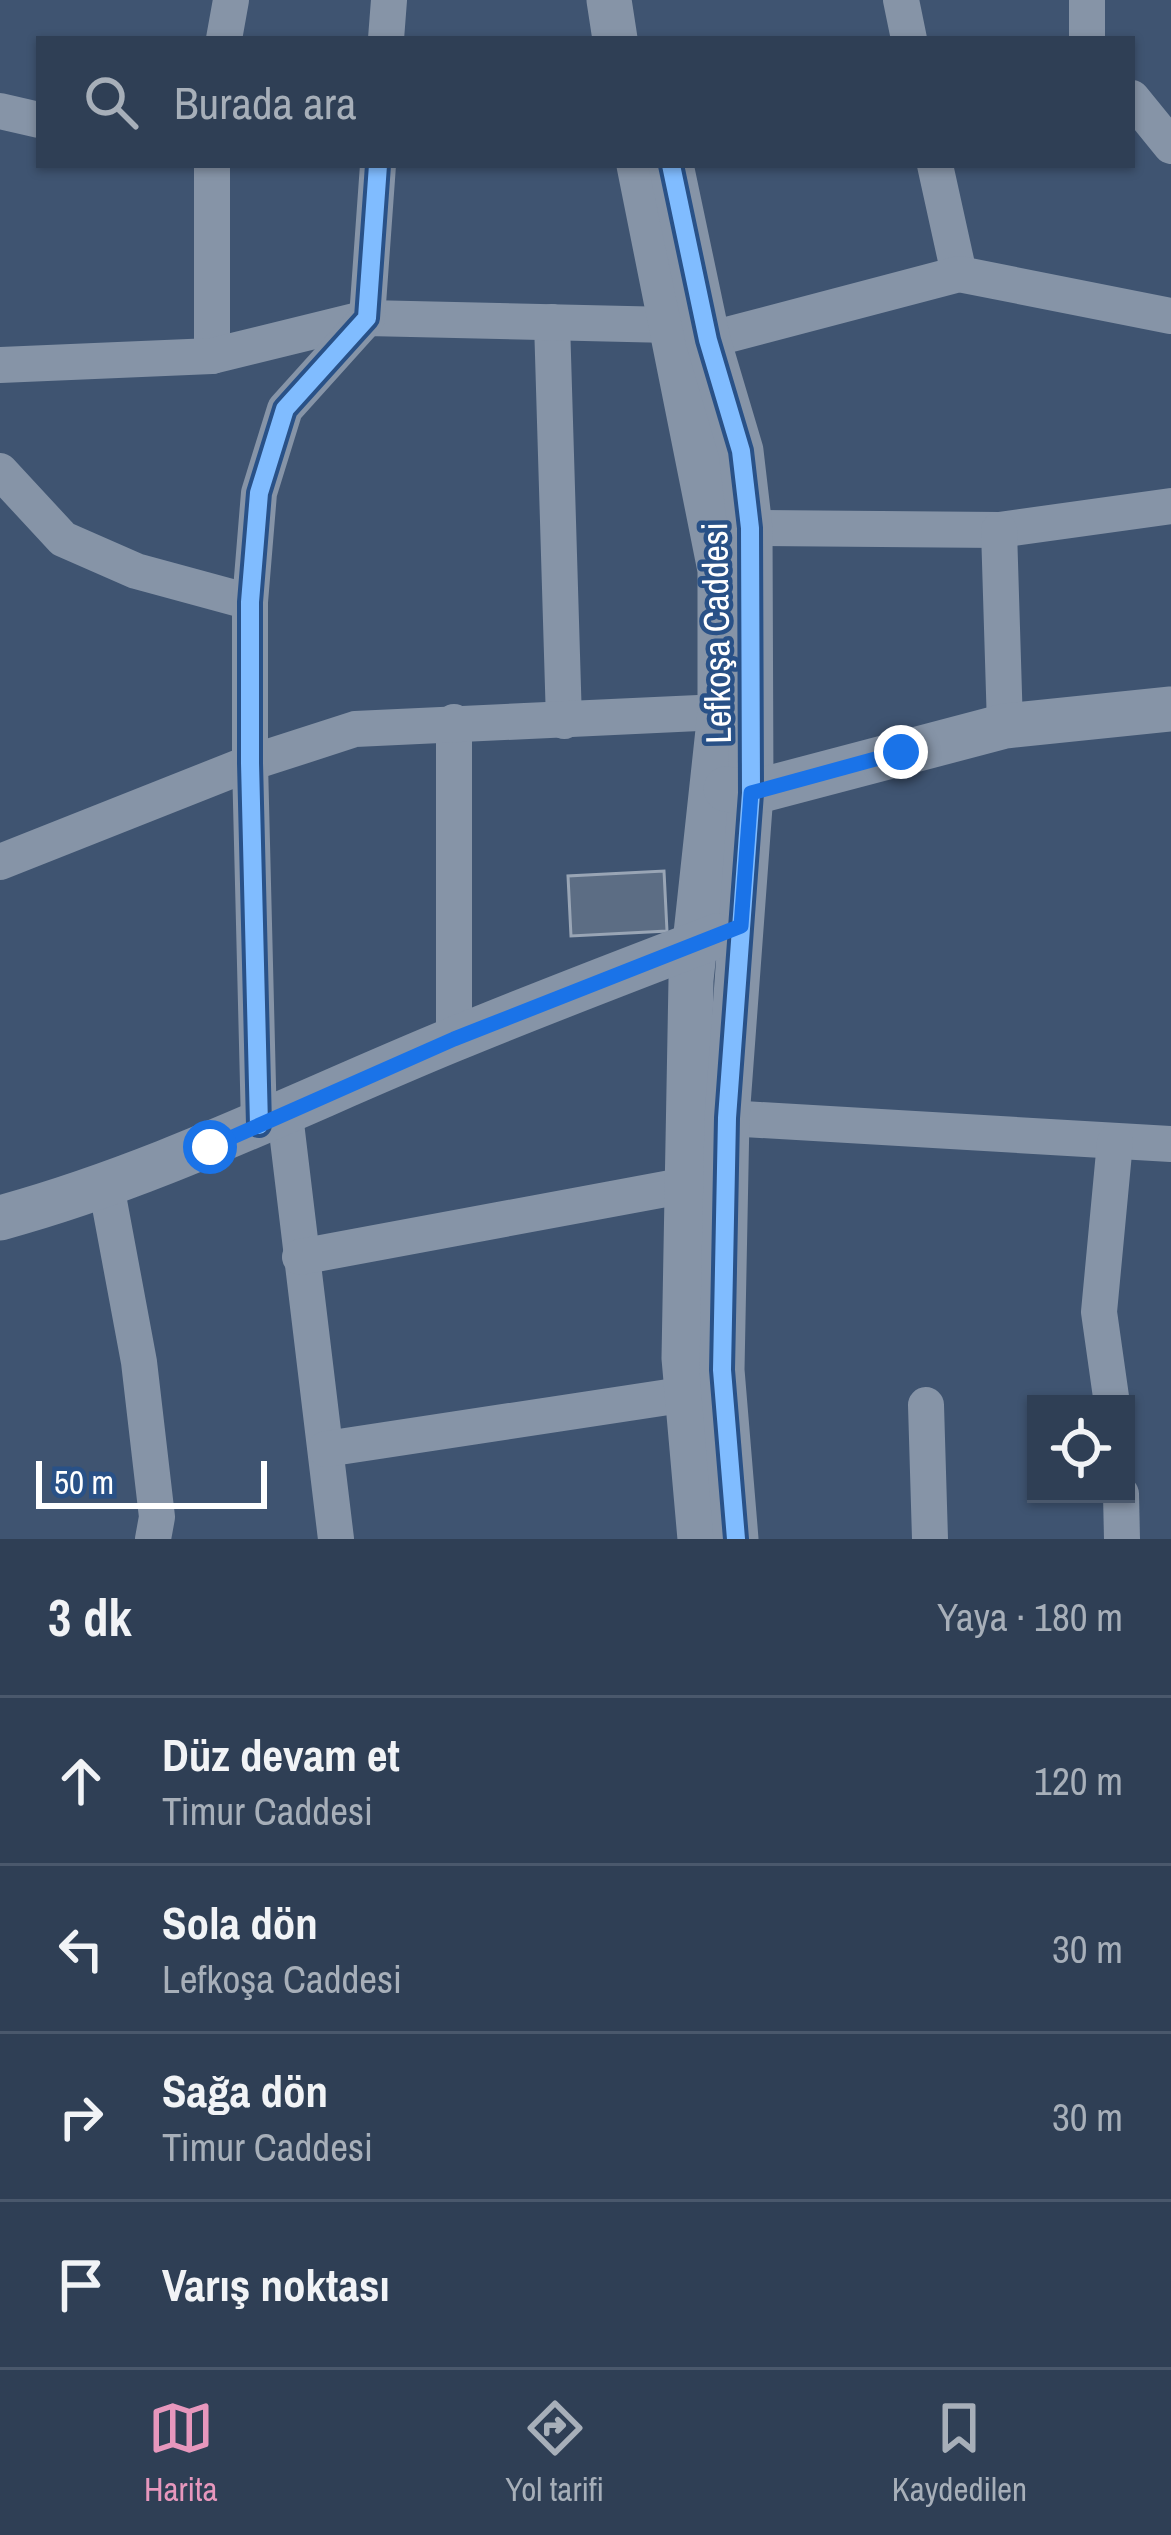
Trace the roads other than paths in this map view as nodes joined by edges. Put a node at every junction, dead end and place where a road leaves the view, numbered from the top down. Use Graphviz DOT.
graph roads {
  1 [pos="231,0"];
  2 [pos="389,0"];
  3 [pos="609,0"];
  4 [pos="641,0"];
  5 [pos="901,0"];
  6 [pos="1087,0"];
  7 [pos="225,36"];
  8 [pos="386,36"];
  9 [pos="615,36"];
  10 [pos="645,36"];
  11 [pos="908,36"];
  12 [pos="1087,36"];
  13 [pos="1135,102"];
  14 [pos="0,111"];
  15 [pos="36,118"];
  16 [pos="1171,146"];
  17 [pos="212,168"];
  18 [pos="377,168"];
  19 [pos="640,168"];
  20 [pos="671,168"];
  21 [pos="936,168"];
  22 [pos="958,274"];
  23 [pos="1171,316"];
  24 [pos="368,318"];
  25 [pos="552,322"];
  26 [pos="689,333"];
  27 [pos="212,356"];
  28 [pos="0,365"];
  29 [pos="0,472"];
  30 [pos="1171,506"];
  31 [pos="750,528"];
  32 [pos="999,530"];
  33 [pos="250,602"];
  34 [pos="1171,710"];
  35 [pos="720,712"];
  36 [pos="564,721"];
  37 [pos="454,722"];
  38 [pos="1005,726"];
  39 [pos="250,763"];
  40 [pos="731,790"];
  41 [pos="0,862"];
  42 [pos="741,926"];
  43 [pos="695,944"];
  44 [pos="454,1039"];
  45 [pos="727,1118"];
  46 [pos="272,1120"];
  47 [pos="1114,1142"];
  48 [pos="1171,1144"];
  49 [pos="106,1185"];
  50 [pos="687,1185"];
  51 [pos="0,1218"];
  52 [pos="300,1257"];
  53 [pos="688,1394"];
  54 [pos="1111,1395"];
  55 [pos="926,1406"];
  56 [pos="326,1449"];
  57 [pos="1121,1503"];
  58 [pos="154,1539"];
  59 [pos="336,1539"];
  60 [pos="700,1539"];
  61 [pos="736,1539"];
  62 [pos="930,1539"];
  63 [pos="1123,1539"];
  1 -- 7 [label="street"];
  2 -- 8 [label="street"];
  3 -- 9 [label="street"];
  4 -- 10 [label="street"];
  5 -- 11 [label="street"];
  6 -- 12 [label="street"];
  13 -- 16 [label="street"];
  14 -- 15 [label="street"];
  17 -- 27 [label="street"];
  18 -- 24 [label="street"];
  19 -- 26 [label="street"];
  20 -- 26 [label="street, Lefkoşa Caddesi"];
  21 -- 22 [label="street"];
  22 -- 23 [label="street"];
  22 -- 26 [label="street"];
  24 -- 25 [label="street"];
  24 -- 27 [label="street"];
  24 -- 33 [label="street"];
  25 -- 26 [label="street"];
  25 -- 36 [label="street"];
  26 -- 31 [label="street, Lefkoşa Caddesi"];
  26 -- 35 [label="street"];
  27 -- 28 [label="street"];
  29 -- 33 [label="street"];
  30 -- 32 [label="street"];
  31 -- 32 [label="street"];
  31 -- 40 [label="street, Lefkoşa Caddesi"];
  32 -- 38 [label="street"];
  33 -- 39 [label="street"];
  34 -- 38 [label="street"];
  35 -- 36 [label="street"];
  35 -- 40 [label="street"];
  36 -- 37 [label="street"];
  37 -- 39 [label="street"];
  37 -- 44 [label="street"];
  38 -- 40 [label="street"];
  39 -- 41 [label="street"];
  39 -- 46 [label="street"];
  40 -- 42 [label="street, Lefkoşa Caddesi"];
  40 -- 43 [label="street"];
  42 -- 43 [label="street"];
  42 -- 45 [label="street, Lefkoşa Caddesi"];
  43 -- 44 [label="street"];
  43 -- 50 [label="street"];
  44 -- 46 [label="street"];
  45 -- 47 [label="street"];
  45 -- 61 [label="street, Lefkoşa Caddesi"];
  46 -- 49 [label="street"];
  46 -- 52 [label="street"];
  47 -- 48 [label="street"];
  47 -- 54 [label="street"];
  49 -- 51 [label="street"];
  49 -- 58 [label="street"];
  50 -- 52 [label="street"];
  50 -- 53 [label="street"];
  52 -- 56 [label="street"];
  53 -- 56 [label="street"];
  53 -- 60 [label="street"];
  55 -- 62 [label="street"];
  56 -- 59 [label="street"];
  57 -- 63 [label="street"];
}
